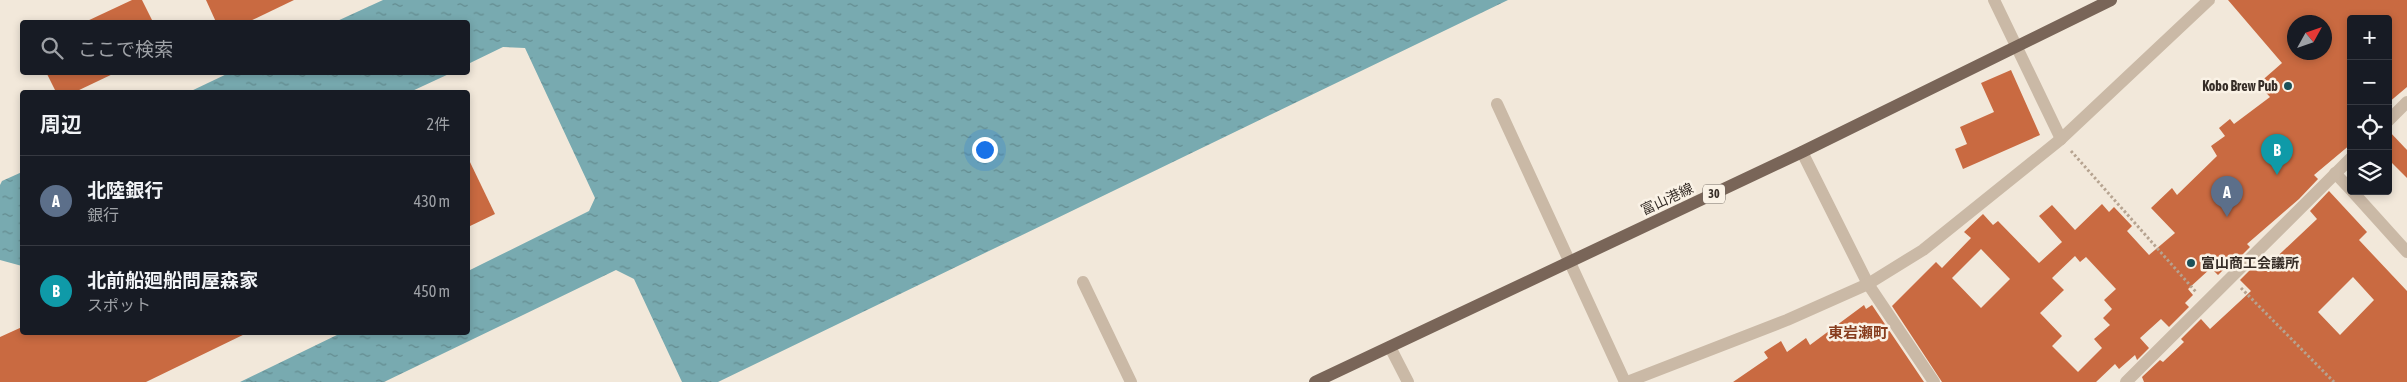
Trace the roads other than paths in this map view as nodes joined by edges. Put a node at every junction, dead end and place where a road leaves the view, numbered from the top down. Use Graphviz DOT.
graph roads {
  1 [pos="1994,0"];
  2 [pos="2111,0"];
  3 [pos="2209,0"];
  4 [pos="2016,47"];
  5 [pos="2407,102"];
  6 [pos="1497,104"];
  7 [pos="2392,117"];
  8 [pos="2060,139"];
  9 [pos="1802,152"];
  10 [pos="2347,162"];
  11 [pos="2335,173"];
  12 [pos="2347,186"];
  13 [pos="2355,195"];
  14 [pos="2407,252"];
  15 [pos="1570,261"];
  16 [pos="1084,282"];
  17 [pos="1868,284"];
  18 [pos="1390,347"];
  19 [pos="2129,381"];
  20 [pos="1131,382"];
  21 [pos="1315,382"];
  22 [pos="1408,382"];
  23 [pos="1626,382"];
  24 [pos="1934,382"];
  1 -- 4 [label="street"];
  2 -- 4 [label="main road, 富山港線 / 30"];
  3 -- 8 [label="street"];
  4 -- 8 [label="street"];
  4 -- 9 [label="main road, 富山港線 / 30"];
  5 -- 7 [label="street"];
  6 -- 15 [label="street"];
  8 -- 17 [label="street"];
  9 -- 15 [label="main road, 富山港線 / 30"];
  9 -- 17 [label="street"];
  10 -- 11 [label="street"];
  11 -- 12 [label="street"];
  11 -- 19 [label="street"];
  13 -- 14 [label="street"];
  15 -- 18 [label="main road, 富山港線 / 30"];
  15 -- 23 [label="street"];
  16 -- 20 [label="street"];
  17 -- 23 [label="street"];
  17 -- 24 [label="street"];
  18 -- 21 [label="main road, 富山港線 / 30"];
  18 -- 22 [label="street"];
}
